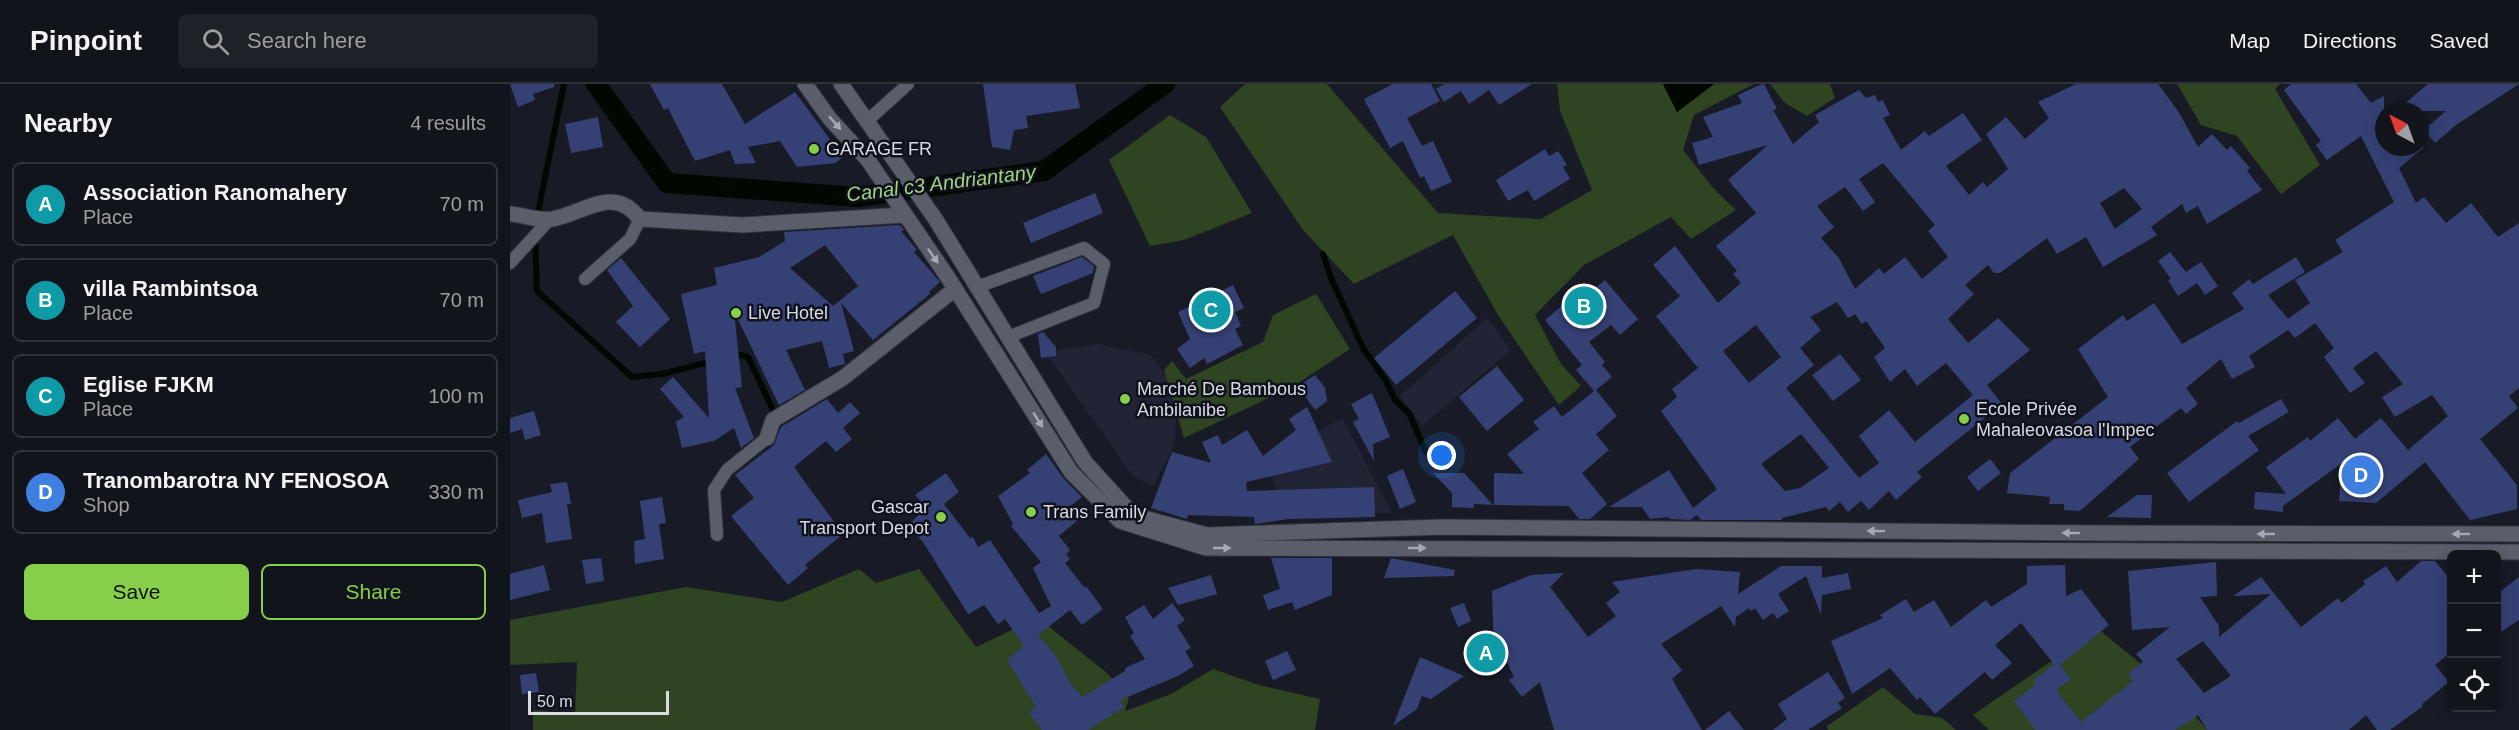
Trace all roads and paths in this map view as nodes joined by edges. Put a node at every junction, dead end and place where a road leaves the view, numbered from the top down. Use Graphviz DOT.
graph roads {
  1 [pos="805,84"];
  2 [pos="841,84"];
  3 [pos="908,84"];
  4 [pos="867,122"];
  5 [pos="902,212"];
  6 [pos="517,214"];
  7 [pos="640,219"];
  8 [pos="546,221"];
  9 [pos="510,263"];
  10 [pos="585,279"];
  11 [pos="977,287"];
  12 [pos="955,289"];
  13 [pos="1008,337"];
  14 [pos="767,438"];
  15 [pos="2519,534"];
  16 [pos="717,536"];
  17 [pos="2519,552"];
  1 -- 5 [label="street, one-way"];
  2 -- 4 [label="street"];
  3 -- 4 [label="lane"];
  4 -- 11 [label="street"];
  5 -- 7 [label="street"];
  5 -- 12 [label="street, one-way"];
  6 -- 8 [label="street"];
  7 -- 8 [label="street"];
  7 -- 10 [label="lane"];
  8 -- 9 [label="lane"];
  11 -- 13 [label="street"];
  11 -- 13 [label="lane"];
  12 -- 14 [label="street"];
  12 -- 17 [label="street, one-way"];
  15 -- 13 [label="street, one-way"];
  14 -- 16 [label="lane"];
}
